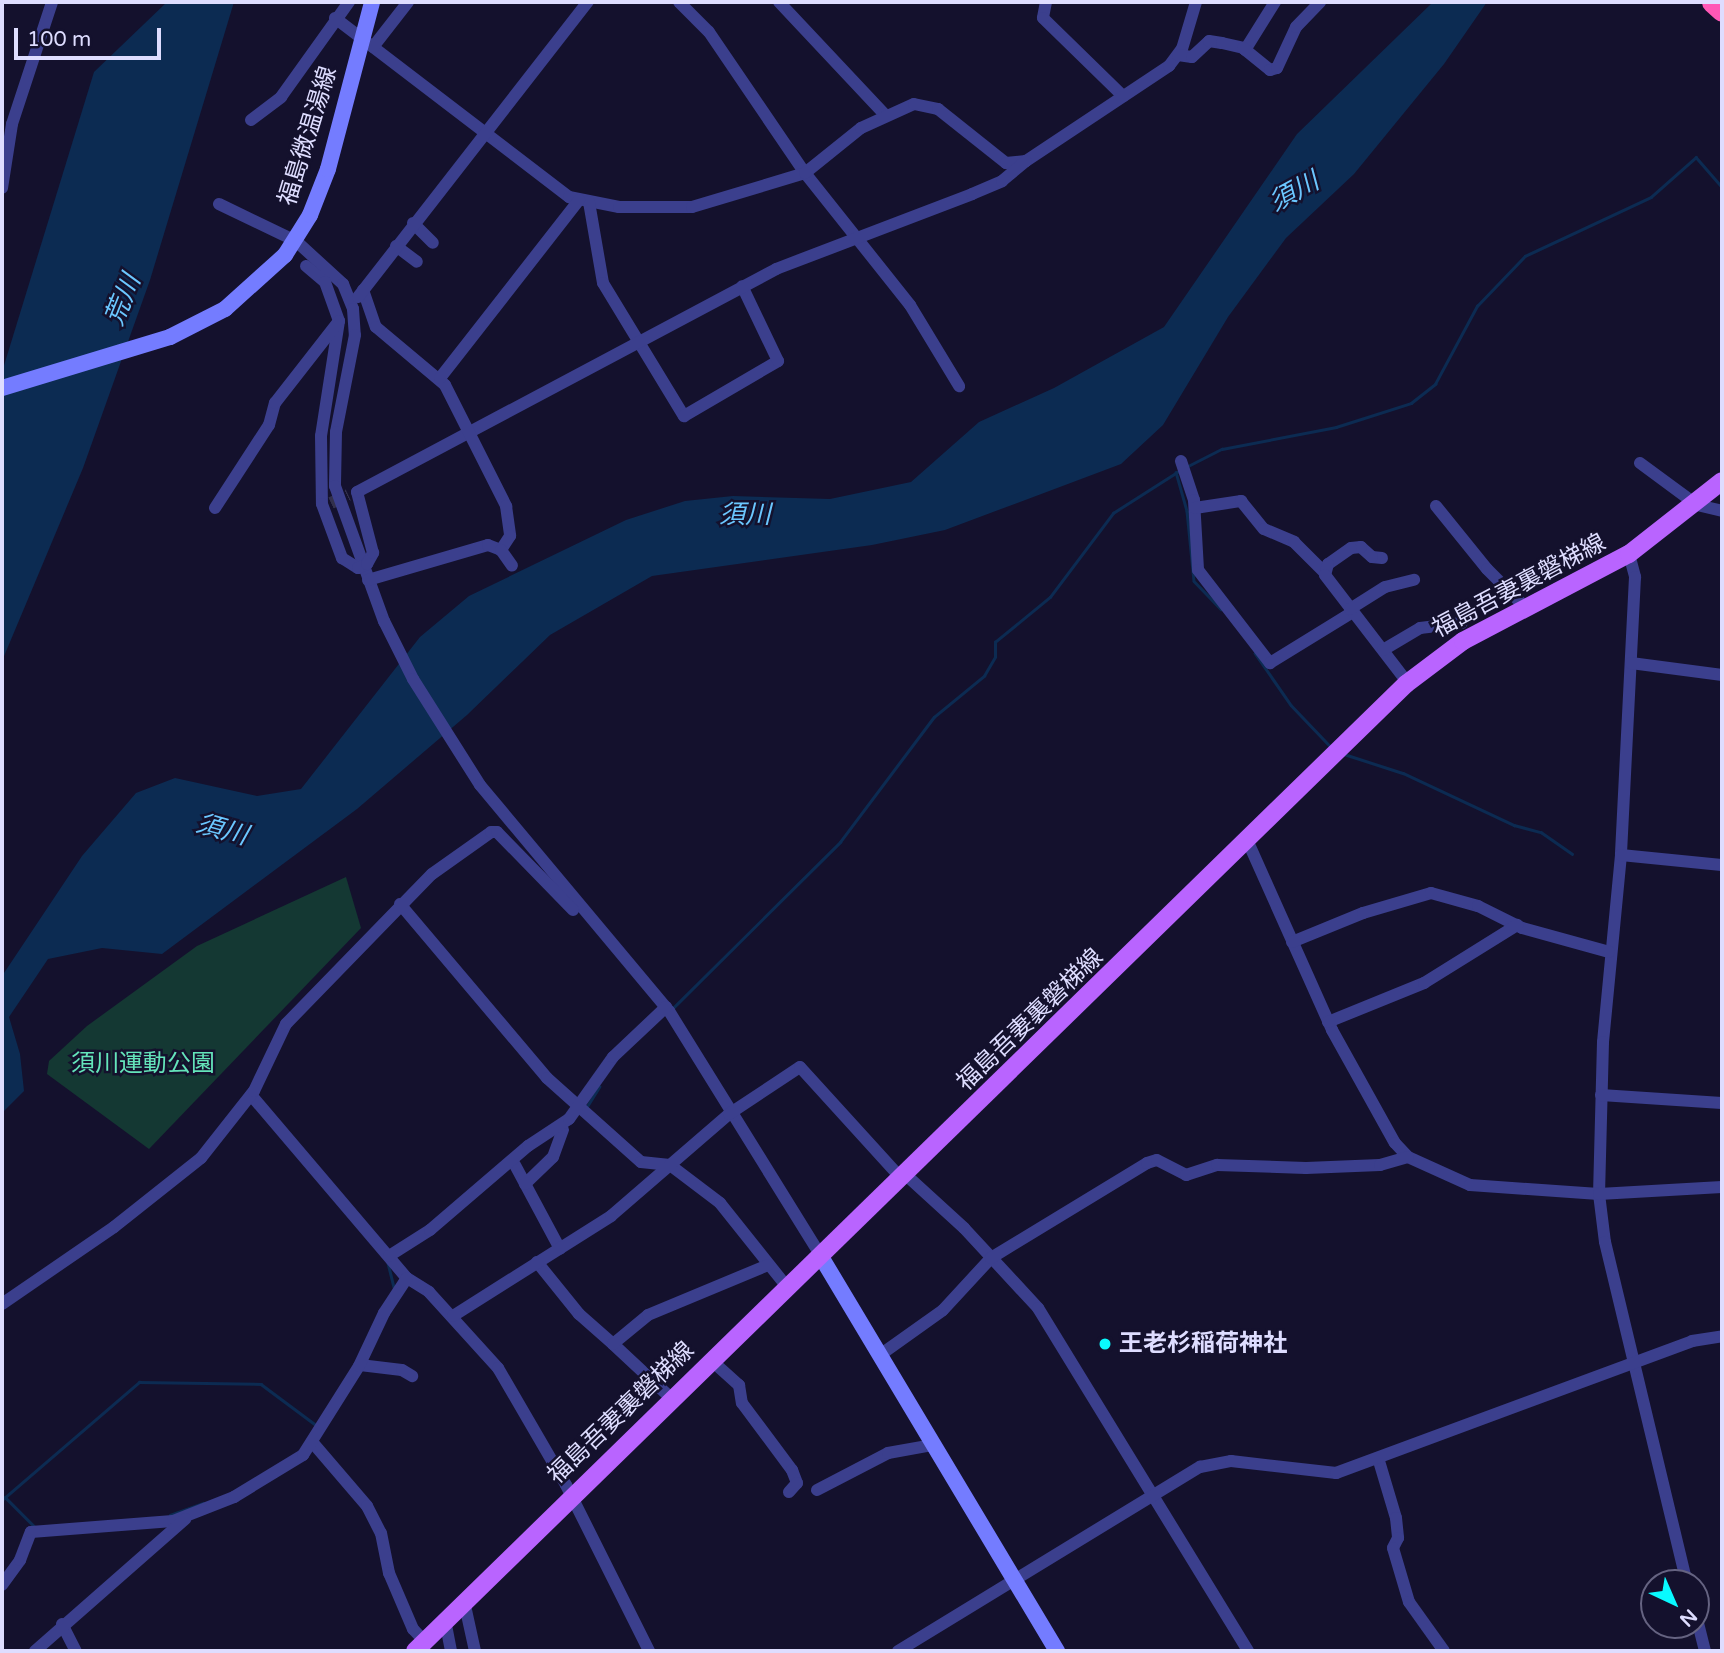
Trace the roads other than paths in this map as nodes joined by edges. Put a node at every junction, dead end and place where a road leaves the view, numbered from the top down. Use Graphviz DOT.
graph roads {
  1 [pos="52,2"];
  2 [pos="349,2"];
  3 [pos="372,2"];
  4 [pos="408,2"];
  5 [pos="588,2"];
  6 [pos="679,2"];
  7 [pos="779,2"];
  8 [pos="1046,2"];
  9 [pos="1196,2"];
  10 [pos="1275,2"];
  11 [pos="1320,2"];
  12 [pos="1712,2"];
  13 [pos="1722,10"];
  14 [pos="335,18"];
  15 [pos="367,42"];
  16 [pos="1245,50"];
  17 [pos="1178,55"];
  18 [pos="1123,96"];
  19 [pos="886,116"];
  20 [pos="251,120"];
  21 [pos="486,134"];
  22 [pos="1026,161"];
  23 [pos="805,173"];
  24 [pos="2,188"];
  25 [pos="584,201"];
  26 [pos="219,204"];
  27 [pos="413,223"];
  28 [pos="859,239"];
  29 [pos="296,240"];
  30 [pos="433,243"];
  31 [pos="396,246"];
  32 [pos="417,262"];
  33 [pos="306,266"];
  34 [pos="742,286"];
  35 [pos="342,317"];
  36 [pos="638,340"];
  37 [pos="440,378"];
  38 [pos="959,386"];
  39 [pos="2,388"];
  40 [pos="466,431"];
  41 [pos="1181,461"];
  42 [pos="1640,463"];
  43 [pos="1722,481"];
  44 [pos="1697,505"];
  45 [pos="1436,506"];
  46 [pos="215,508"];
  47 [pos="1195,508"];
  48 [pos="1722,511"];
  49 [pos="501,550"];
  50 [pos="1629,554"];
  51 [pos="1382,558"];
  52 [pos="512,566"];
  53 [pos="363,567"];
  54 [pos="1325,573"];
  55 [pos="368,580"];
  56 [pos="1413,580"];
  57 [pos="1526,608"];
  58 [pos="1351,611"];
  59 [pos="1462,623"];
  60 [pos="1383,650"];
  61 [pos="1631,663"];
  62 [pos="1722,676"];
  63 [pos="1408,682"];
  64 [pos="1248,842"];
  65 [pos="1621,855"];
  66 [pos="1722,865"];
  67 [pos="400,904"];
  68 [pos="584,910"];
  69 [pos="1517,925"];
  70 [pos="1292,942"];
  71 [pos="1609,952"];
  72 [pos="666,1007"];
  73 [pos="1328,1022"];
  74 [pos="251,1095"];
  75 [pos="1601,1095"];
  76 [pos="1722,1103"];
  77 [pos="579,1109"];
  78 [pos="729,1114"];
  79 [pos="563,1130"];
  80 [pos="1408,1157"];
  81 [pos="515,1165"];
  82 [pos="670,1165"];
  83 [pos="904,1177"];
  84 [pos="525,1184"];
  85 [pos="1722,1188"];
  86 [pos="1599,1194"];
  87 [pos="560,1249"];
  88 [pos="820,1255"];
  89 [pos="389,1256"];
  90 [pos="991,1258"];
  91 [pos="537,1262"];
  92 [pos="768,1265"];
  93 [pos="407,1278"];
  94 [pos="787,1287"];
  95 [pos="2,1304"];
  96 [pos="453,1316"];
  97 [pos="1722,1336"];
  98 [pos="613,1344"];
  99 [pos="880,1355"];
  100 [pos="711,1360"];
  101 [pos="1636,1363"];
  102 [pos="360,1365"];
  103 [pos="412,1376"];
  104 [pos="672,1399"];
  105 [pos="313,1443"];
  106 [pos="933,1445"];
  107 [pos="1379,1461"];
  108 [pos="817,1490"];
  109 [pos="789,1492"];
  110 [pos="1151,1494"];
  111 [pos="569,1497"];
  112 [pos="188,1516"];
  113 [pos="1684,1569"];
  114 [pos="1013,1579"];
  115 [pos="2,1585"];
  116 [pos="464,1601"];
  117 [pos="445,1620"];
  118 [pos="62,1624"];
  119 [pos="419,1646"];
  120 [pos="1441,1650"];
  121 [pos="35,1651"];
  122 [pos="76,1651"];
  123 [pos="452,1651"];
  124 [pos="475,1651"];
  125 [pos="649,1651"];
  126 [pos="898,1651"];
  127 [pos="1057,1651"];
  128 [pos="1248,1651"];
  1 -- 24 [label="street"];
  2 -- 14 [label="street"];
  3 -- 15 [label="main road, 福島微温湯線"];
  4 -- 15 [label="street"];
  5 -- 21 [label="street"];
  6 -- 23 [label="street"];
  7 -- 19 [label="street"];
  8 -- 18 [label="street"];
  9 -- 17 [label="street"];
  10 -- 16 [label="street"];
  11 -- 16 [label="street"];
  12 -- 13 [label="highway"];
  14 -- 15 [label="street"];
  14 -- 20 [label="street"];
  15 -- 21 [label="street"];
  15 -- 29 [label="main road, 福島微温湯線"];
  16 -- 17 [label="street"];
  17 -- 18 [label="street"];
  18 -- 22 [label="street"];
  19 -- 22 [label="street"];
  19 -- 23 [label="street"];
  21 -- 25 [label="street"];
  21 -- 27 [label="street"];
  22 -- 28 [label="street"];
  23 -- 25 [label="street"];
  23 -- 28 [label="street"];
  25 -- 36 [label="street"];
  25 -- 37 [label="street"];
  26 -- 29 [label="street"];
  27 -- 30 [label="street"];
  27 -- 31 [label="street"];
  28 -- 34 [label="street"];
  28 -- 38 [label="street"];
  29 -- 39 [label="main road, 福島微温湯線"];
  29 -- 53 [label="street"];
  31 -- 32 [label="street"];
  31 -- 37 [label="street"];
  33 -- 35 [label="street"];
  34 -- 36 [label="street"];
  34 -- 36 [label="street"];
  35 -- 46 [label="street"];
  35 -- 53 [label="street"];
  36 -- 40 [label="street"];
  37 -- 40 [label="street"];
  40 -- 49 [label="street"];
  40 -- 53 [label="street"];
  41 -- 47 [label="street"];
  42 -- 44 [label="street"];
  43 -- 44 [label="main road, 福島吾妻裏磐梯線"];
  44 -- 48 [label="street"];
  44 -- 50 [label="main road, 福島吾妻裏磐梯線"];
  45 -- 57 [label="street"];
  47 -- 54 [label="street"];
  47 -- 58 [label="street"];
  49 -- 52 [label="street"];
  49 -- 55 [label="street"];
  50 -- 57 [label="main road, 福島吾妻裏磐梯線"];
  50 -- 61 [label="street"];
  51 -- 54 [label="street"];
  53 -- 55 [label="street"];
  54 -- 58 [label="street"];
  55 -- 68 [label="street"];
  56 -- 58 [label="street"];
  57 -- 63 [label="main road, 福島吾妻裏磐梯線"];
  58 -- 60 [label="street"];
  59 -- 60 [label="street"];
  60 -- 63 [label="street"];
  61 -- 62 [label="street"];
  61 -- 65 [label="street"];
  63 -- 64 [label="main road, 福島吾妻裏磐梯線"];
  64 -- 70 [label="street"];
  64 -- 83 [label="main road, 福島吾妻裏磐梯線"];
  65 -- 66 [label="street"];
  65 -- 71 [label="street"];
  67 -- 68 [label="street"];
  67 -- 74 [label="street"];
  67 -- 77 [label="street"];
  68 -- 72 [label="street"];
  69 -- 70 [label="street"];
  69 -- 71 [label="street"];
  69 -- 73 [label="street"];
  70 -- 73 [label="street"];
  71 -- 75 [label="street"];
  72 -- 77 [label="street"];
  72 -- 78 [label="street"];
  73 -- 80 [label="street"];
  74 -- 89 [label="street"];
  74 -- 95 [label="street"];
  75 -- 76 [label="street"];
  75 -- 86 [label="street"];
  77 -- 82 [label="street"];
  77 -- 89 [label="street"];
  78 -- 82 [label="street"];
  78 -- 83 [label="street"];
  78 -- 88 [label="street"];
  79 -- 84 [label="street"];
  80 -- 86 [label="street"];
  80 -- 90 [label="street"];
  81 -- 84 [label="street"];
  82 -- 87 [label="street"];
  82 -- 92 [label="street"];
  83 -- 88 [label="main road, 福島吾妻裏磐梯線"];
  83 -- 90 [label="street"];
  84 -- 87 [label="street"];
  85 -- 86 [label="street"];
  86 -- 101 [label="street"];
  87 -- 91 [label="street"];
  88 -- 94 [label="main road, 福島吾妻裏磐梯線"];
  88 -- 99 [label="main road"];
  89 -- 93 [label="street"];
  90 -- 99 [label="street"];
  90 -- 110 [label="street"];
  91 -- 96 [label="street"];
  91 -- 98 [label="street"];
  92 -- 94 [label="street"];
  92 -- 98 [label="street"];
  93 -- 96 [label="street"];
  93 -- 102 [label="street"];
  94 -- 100 [label="main road, 福島吾妻裏磐梯線"];
  96 -- 111 [label="street"];
  97 -- 101 [label="street"];
  98 -- 104 [label="street"];
  99 -- 106 [label="main road"];
  100 -- 104 [label="main road, 福島吾妻裏磐梯線"];
  100 -- 109 [label="street"];
  101 -- 107 [label="street"];
  101 -- 113 [label="street"];
  102 -- 103 [label="street"];
  102 -- 105 [label="street"];
  104 -- 111 [label="main road, 福島吾妻裏磐梯線"];
  105 -- 112 [label="street"];
  105 -- 119 [label="street"];
  106 -- 108 [label="street"];
  106 -- 114 [label="main road"];
  107 -- 110 [label="street"];
  107 -- 120 [label="street"];
  110 -- 114 [label="street"];
  110 -- 128 [label="street"];
  111 -- 116 [label="main road, 福島吾妻裏磐梯線"];
  111 -- 125 [label="street"];
  112 -- 115 [label="street"];
  112 -- 118 [label="street"];
  114 -- 126 [label="street"];
  114 -- 127 [label="main road"];
  116 -- 117 [label="main road, 福島吾妻裏磐梯線"];
  116 -- 124 [label="street"];
  117 -- 119 [label="main road, 福島吾妻裏磐梯線"];
  117 -- 123 [label="street"];
  118 -- 121 [label="street"];
  118 -- 122 [label="street"];
}
